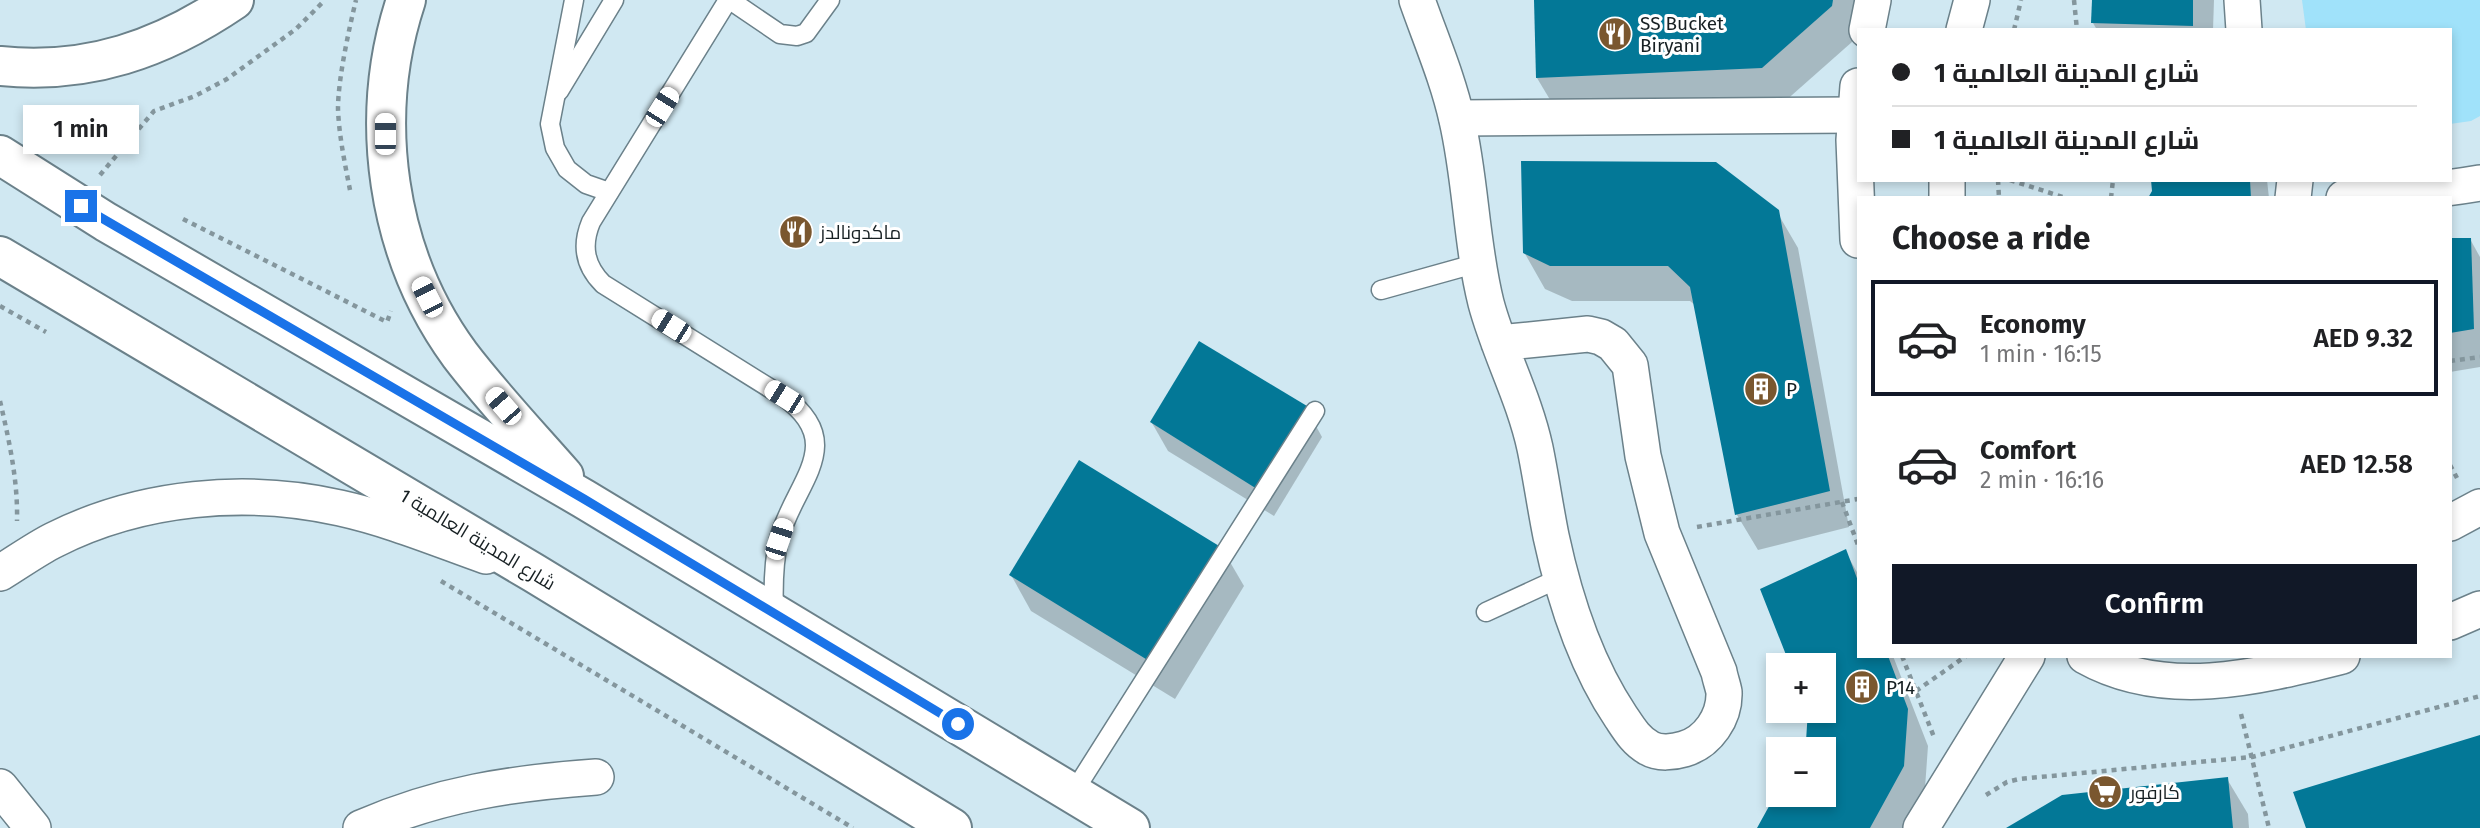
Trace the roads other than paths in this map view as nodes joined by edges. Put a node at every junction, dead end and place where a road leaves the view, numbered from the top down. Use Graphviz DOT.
graph roads {
  1 [pos="233,0"];
  2 [pos="406,0"];
  3 [pos="574,0"];
  4 [pos="614,0"];
  5 [pos="729,0"];
  6 [pos="830,0"];
  7 [pos="1417,0"];
  8 [pos="1873,0"];
  9 [pos="1972,0"];
  10 [pos="2242,0"];
  11 [pos="1867,28"];
  12 [pos="1965,28"];
  13 [pos="2244,28"];
  14 [pos="0,66"];
  15 [pos="554,100"];
  16 [pos="1457,118"];
  17 [pos="1856,121"];
  18 [pos="0,155"];
  19 [pos="1857,180"];
  20 [pos="2382,183"];
  21 [pos="2480,183"];
  22 [pos="609,192"];
  23 [pos="2349,196"];
  24 [pos="0,256"];
  25 [pos="1478,263"];
  26 [pos="1381,290"];
  27 [pos="1499,343"];
  28 [pos="1315,411"];
  29 [pos="584,499"];
  30 [pos="2480,507"];
  31 [pos="2452,522"];
  32 [pos="0,573"];
  33 [pos="534,573"];
  34 [pos="1562,577"];
  35 [pos="2480,610"];
  36 [pos="1486,612"];
  37 [pos="774,614"];
  38 [pos="2452,621"];
  39 [pos="2026,658"];
  40 [pos="2090,658"];
  41 [pos="2333,658"];
  42 [pos="596,777"];
  43 [pos="0,787"];
  44 [pos="1073,793"];
  45 [pos="934,821"];
  46 [pos="33,828"];
  47 [pos="361,828"];
  48 [pos="1130,828"];
  49 [pos="1921,828"];
  1 -- 14 [label="street"];
  2 -- 29 [label="street"];
  3 -- 15 [label="lane"];
  4 -- 15 [label="lane"];
  5 -- 6 [label="lane"];
  5 -- 22 [label="lane"];
  7 -- 16 [label="street"];
  8 -- 11 [label="street"];
  9 -- 12 [label="street"];
  10 -- 13 [label="street"];
  15 -- 22 [label="lane"];
  16 -- 17 [label="street"];
  16 -- 25 [label="street"];
  17 -- 19 [label="street"];
  18 -- 29 [label="street"];
  20 -- 21 [label="street"];
  20 -- 23 [label="street"];
  22 -- 37 [label="lane"];
  24 -- 33 [label="street, شارع المدينة العالمية 1"];
  25 -- 26 [label="lane"];
  25 -- 27 [label="street"];
  27 -- 34 [label="street"];
  27 -- 34 [label="street"];
  28 -- 44 [label="lane"];
  29 -- 37 [label="street"];
  30 -- 31 [label="street"];
  32 -- 33 [label="street"];
  33 -- 45 [label="street, شارع المدينة العالمية 1"];
  34 -- 36 [label="lane"];
  35 -- 38 [label="street"];
  37 -- 44 [label="street"];
  39 -- 49 [label="street"];
  40 -- 41 [label="street"];
  42 -- 47 [label="street"];
  43 -- 46 [label="street"];
  44 -- 48 [label="street"];
}
